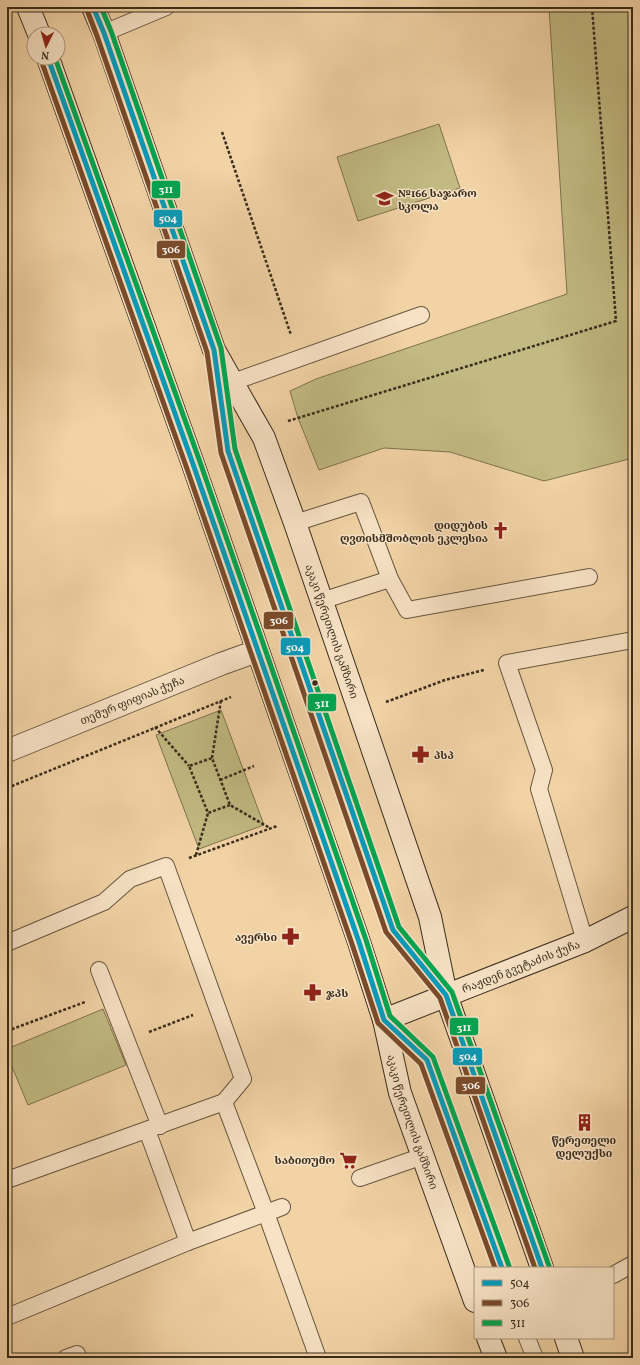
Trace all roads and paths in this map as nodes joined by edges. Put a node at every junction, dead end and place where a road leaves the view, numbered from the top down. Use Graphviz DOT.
graph roads {
  1 [pos="28,7"];
  2 [pos="92,7"];
  3 [pos="166,7"];
  4 [pos="592,7"];
  5 [pos="36,26"];
  6 [pos="104,33"];
  7 [pos="51,66"];
  8 [pos="222,132"];
  9 [pos="421,316"];
  10 [pos="214,350"];
  11 [pos="298,358"];
  12 [pos="233,382"];
  13 [pos="288,421"];
  14 [pos="295,523"];
  15 [pos="589,577"];
  16 [pos="390,579"];
  17 [pos="321,601"];
  18 [pos="633,640"];
  19 [pos="257,651"];
  20 [pos="507,664"];
  21 [pos="231,697"];
  22 [pos="221,700"];
  23 [pos="384,703"];
  24 [pos="155,727"];
  25 [pos="7,751"];
  26 [pos="212,758"];
  27 [pos="189,766"];
  28 [pos="254,766"];
  29 [pos="220,780"];
  30 [pos="7,788"];
  31 [pos="230,805"];
  32 [pos="208,813"];
  33 [pos="277,826"];
  34 [pos="270,828"];
  35 [pos="196,855"];
  36 [pos="166,866"];
  37 [pos="633,917"];
  38 [pos="585,942"];
  39 [pos="7,943"];
  40 [pos="99,970"];
  41 [pos="108,993"];
  42 [pos="446,995"];
  43 [pos="216,1006"];
  44 [pos="384,1020"];
  45 [pos="7,1032"];
  46 [pos="126,1040"];
  47 [pos="224,1102"];
  48 [pos="153,1128"];
  49 [pos="423,1156"];
  50 [pos="360,1178"];
  51 [pos="7,1180"];
  52 [pos="282,1207"];
  53 [pos="266,1213"];
  54 [pos="188,1242"];
  55 [pos="633,1264"];
  56 [pos="502,1267"];
  57 [pos="542,1267"];
  58 [pos="614,1274"];
  59 [pos="474,1298"];
  60 [pos="7,1317"];
  61 [pos="488,1339"];
  62 [pos="528,1339"];
  63 [pos="566,1339"];
  64 [pos="318,1358"];
  65 [pos="496,1358"];
  66 [pos="535,1358"];
  67 [pos="573,1358"];
  1 -- 5 [label="main road"];
  2 -- 6 [label="main road, აკაკი წერეთლის გამზირი"];
  3 -- 6 [label="lane"];
  4 -- 13 [label="path"];
  6 -- 10 [label="main road, აკაკი წერეთლის გამზირი"];
  7 -- 19 [label="main road, აკაკი წერეთლის გამზირი"];
  8 -- 11 [label="path"];
  9 -- 11 [label="lane"];
  10 -- 12 [label="main road, აკაკი წერეთლის გამზირი"];
  10 -- 42 [label="lane"];
  11 -- 12 [label="lane"];
  12 -- 14 [label="main road, აკაკი წერეთლის გამზირი"];
  14 -- 16 [label="lane"];
  14 -- 17 [label="main road, აკაკი წერეთლის გამზირი"];
  15 -- 16 [label="lane"];
  16 -- 17 [label="lane"];
  17 -- 42 [label="main road, აკაკი წერეთლის გამზირი"];
  18 -- 20 [label="lane"];
  19 -- 25 [label="main road, თემურ ფიფიას ქუჩა"];
  19 -- 44 [label="main road, აკაკი წერეთლის გამზირი"];
  20 -- 23 [label="path"];
  20 -- 38 [label="lane"];
  21 -- 22 [label="path"];
  22 -- 24 [label="path"];
  22 -- 26 [label="path"];
  24 -- 27 [label="path"];
  24 -- 30 [label="path"];
  26 -- 27 [label="path"];
  26 -- 29 [label="path"];
  27 -- 32 [label="path"];
  28 -- 29 [label="path"];
  29 -- 31 [label="path"];
  31 -- 32 [label="path"];
  31 -- 34 [label="path"];
  32 -- 35 [label="path"];
  33 -- 34 [label="path"];
  34 -- 35 [label="path"];
  35 -- 36 [label="path"];
  36 -- 39 [label="lane"];
  36 -- 43 [label="lane"];
  37 -- 38 [label="main road, რაჟდენ გვეტაძის ქუჩა"];
  38 -- 42 [label="main road, რაჟდენ გვეტაძის ქუჩა"];
  40 -- 41 [label="lane"];
  41 -- 45 [label="path"];
  41 -- 46 [label="lane"];
  42 -- 44 [label="main road, რაჟდენ გვეტაძის ქუჩა"];
  42 -- 57 [label="main road, აკაკი წერეთლის გამზირი"];
  43 -- 46 [label="path"];
  43 -- 47 [label="lane"];
  44 -- 49 [label="main road, აკაკი წერეთლის გამზირი"];
  44 -- 56 [label="lane"];
  46 -- 48 [label="lane"];
  47 -- 48 [label="lane"];
  47 -- 53 [label="lane"];
  48 -- 51 [label="lane"];
  48 -- 54 [label="lane"];
  49 -- 50 [label="lane"];
  49 -- 59 [label="main road, აკაკი წერეთლის გამზირი"];
  52 -- 53 [label="lane"];
  53 -- 54 [label="lane"];
  53 -- 64 [label="lane"];
  54 -- 60 [label="lane"];
  55 -- 58 [label="lane"];
  61 -- 65 [label="main road"];
  62 -- 66 [label="lane"];
  63 -- 67 [label="main road"];
}
